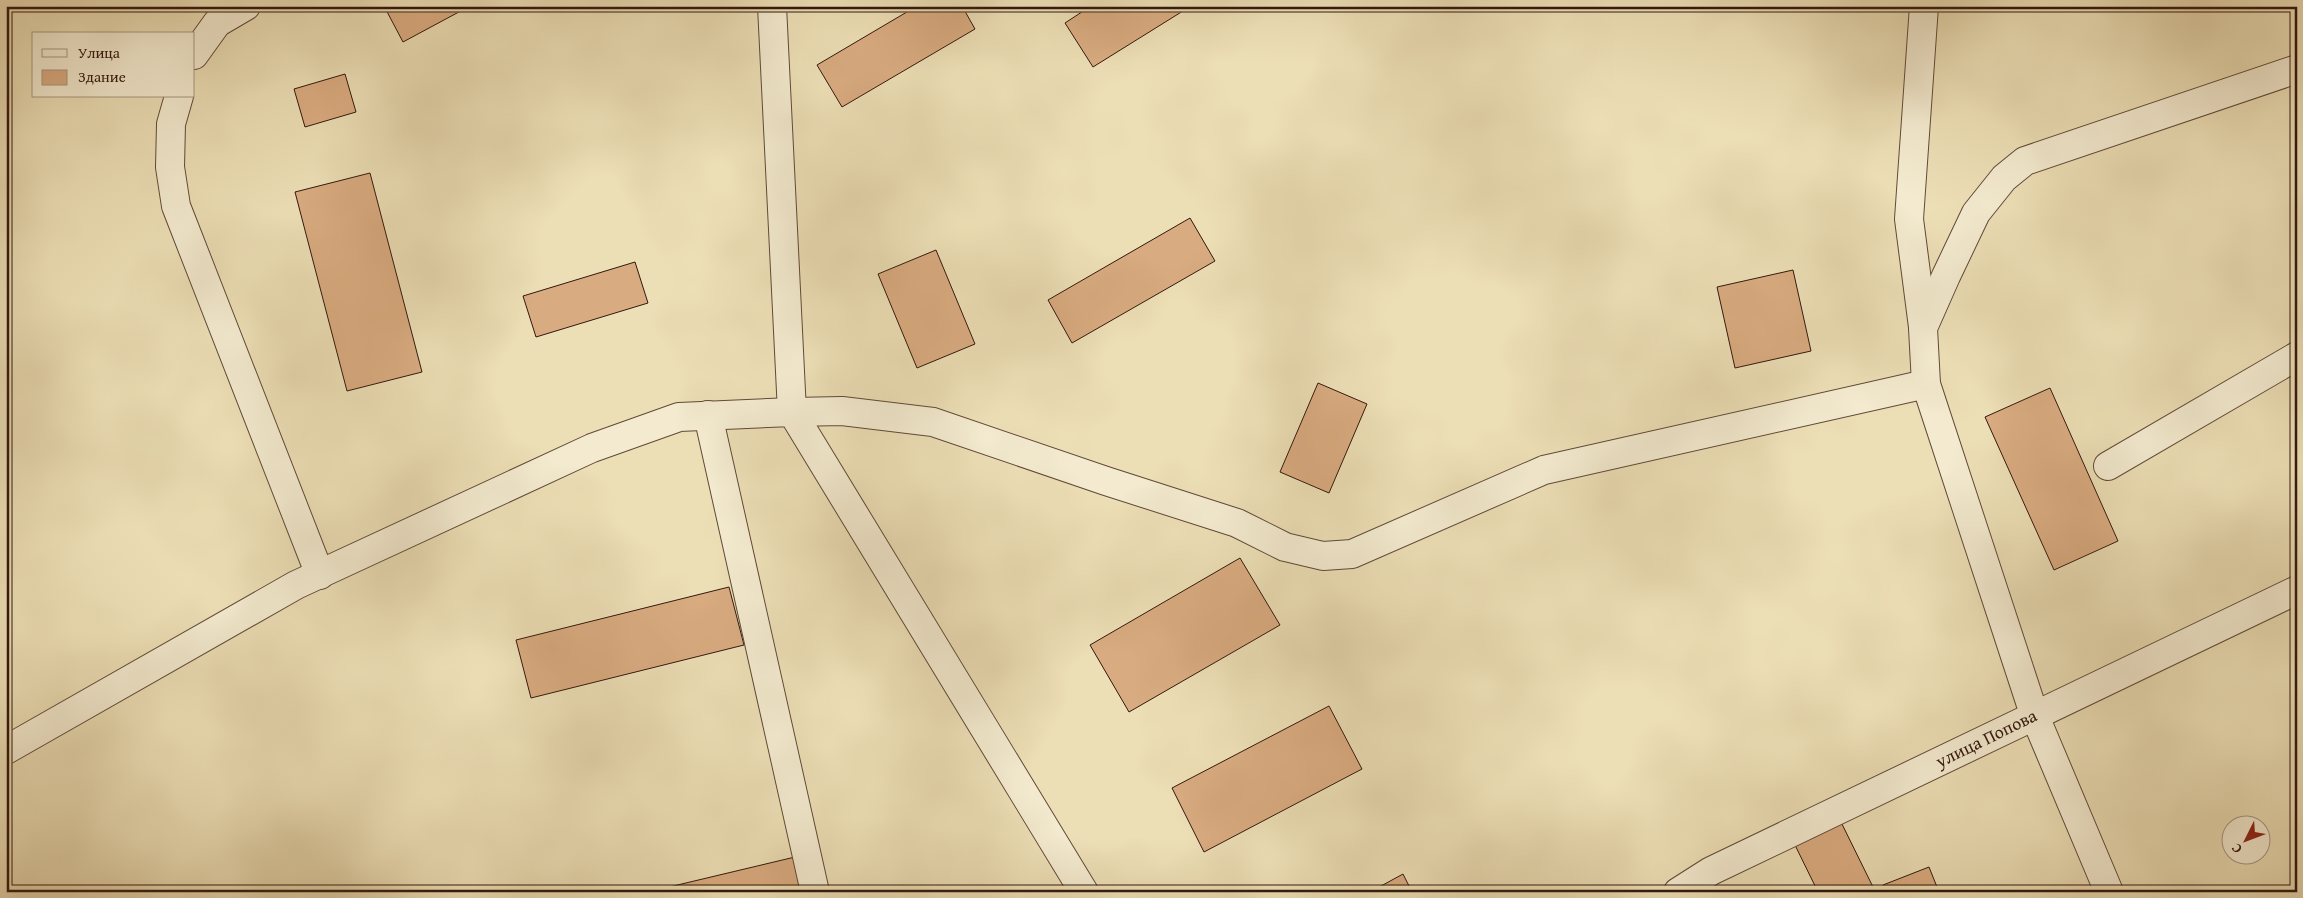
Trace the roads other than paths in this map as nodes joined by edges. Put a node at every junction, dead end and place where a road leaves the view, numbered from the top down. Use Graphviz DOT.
graph roads {
  1 [pos="246,6"];
  2 [pos="772,6"];
  3 [pos="1924,6"];
  4 [pos="195,54"];
  5 [pos="2297,70"];
  6 [pos="178,98"];
  7 [pos="1923,328"];
  8 [pos="2297,356"];
  9 [pos="1926,384"];
  10 [pos="792,412"];
  11 [pos="708,414"];
  12 [pos="2108,466"];
  13 [pos="320,575"];
  14 [pos="2297,590"];
  15 [pos="2034,714"];
  16 [pos="6,750"];
  17 [pos="815,892"];
  18 [pos="1084,892"];
  19 [pos="1678,892"];
  20 [pos="2109,892"];
  1 -- 4 [label="street"];
  2 -- 10 [label="street"];
  3 -- 7 [label="street"];
  5 -- 7 [label="street"];
  6 -- 13 [label="street"];
  7 -- 9 [label="street"];
  8 -- 12 [label="street"];
  9 -- 10 [label="street"];
  9 -- 15 [label="street"];
  10 -- 11 [label="street"];
  10 -- 18 [label="street"];
  11 -- 13 [label="street"];
  11 -- 17 [label="street"];
  13 -- 16 [label="street"];
  14 -- 15 [label="street, улица Попова"];
  15 -- 19 [label="street, улица Попова"];
  15 -- 20 [label="street"];
}
